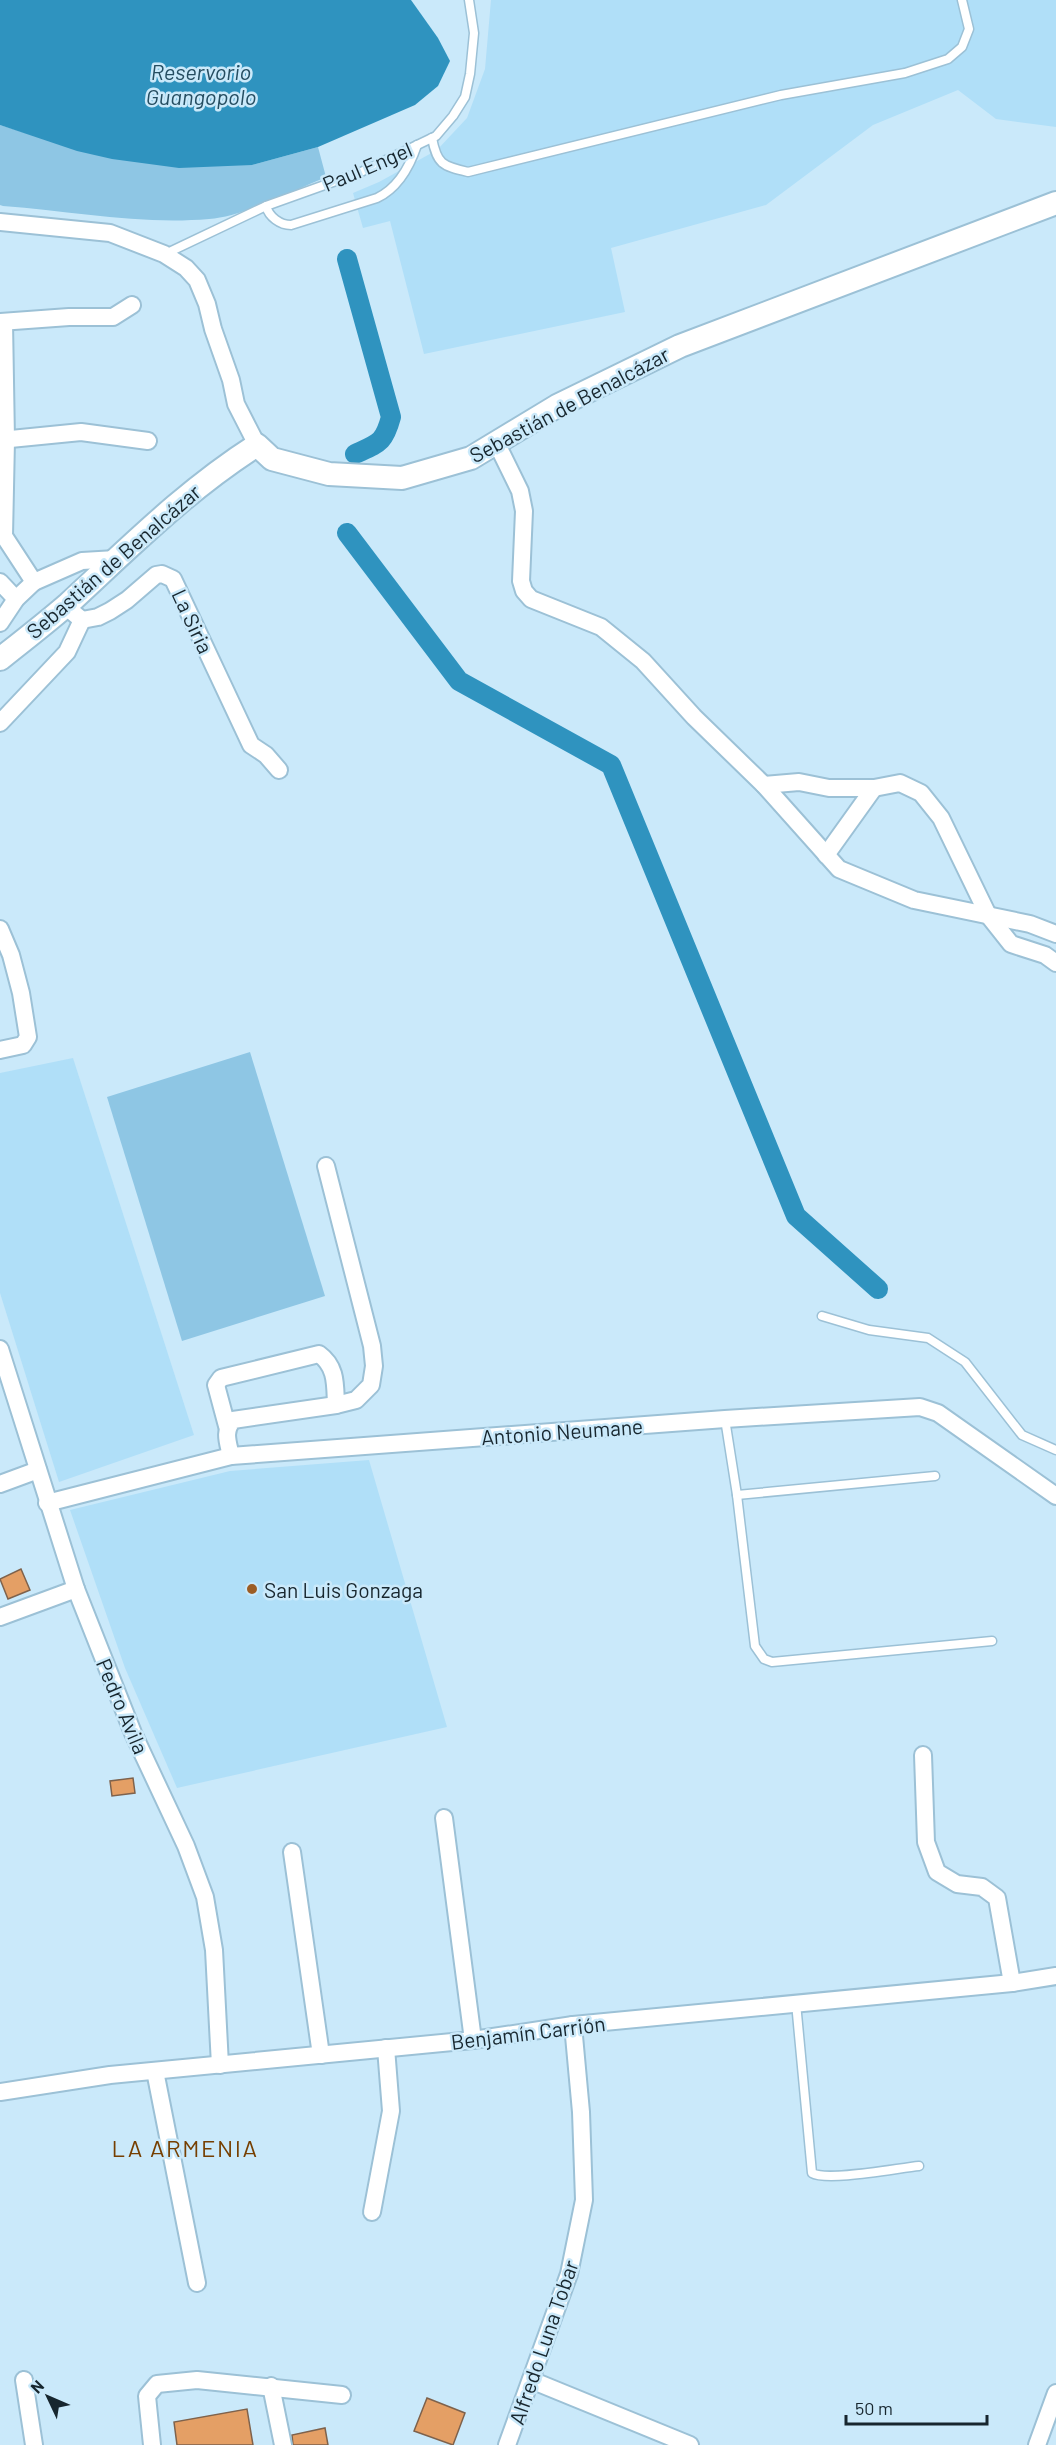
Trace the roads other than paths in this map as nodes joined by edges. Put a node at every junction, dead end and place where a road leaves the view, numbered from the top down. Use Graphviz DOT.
graph roads {
  1 [pos="469,0"];
  2 [pos="962,0"];
  3 [pos="432,138"];
  4 [pos="417,145"];
  5 [pos="1056,203"];
  6 [pos="266,206"];
  7 [pos="0,222"];
  8 [pos="164,254"];
  9 [pos="132,304"];
  10 [pos="2,322"];
  11 [pos="3,440"];
  12 [pos="148,441"];
  13 [pos="496,442"];
  14 [pos="257,445"];
  15 [pos="116,559"];
  16 [pos="0,582"];
  17 [pos="33,582"];
  18 [pos="16,599"];
  19 [pos="74,613"];
  20 [pos="0,623"];
  21 [pos="0,659"];
  22 [pos="0,723"];
  23 [pos="279,770"];
  24 [pos="764,785"];
  25 [pos="874,788"];
  26 [pos="826,855"];
  27 [pos="988,915"];
  28 [pos="0,929"];
  29 [pos="1056,934"];
  30 [pos="1056,963"];
  31 [pos="0,1050"];
  32 [pos="326,1166"];
  33 [pos="822,1316"];
  34 [pos="0,1349"];
  35 [pos="336,1405"];
  36 [pos="725,1419"];
  37 [pos="227,1426"];
  38 [pos="1056,1450"];
  39 [pos="231,1456"];
  40 [pos="38,1470"];
  41 [pos="935,1476"];
  42 [pos="0,1484"];
  43 [pos="737,1495"];
  44 [pos="1056,1496"];
  45 [pos="47,1503"];
  46 [pos="76,1589"];
  47 [pos="0,1617"];
  48 [pos="992,1641"];
  49 [pos="923,1755"];
  50 [pos="444,1818"];
  51 [pos="292,1852"];
  52 [pos="1056,1976"];
  53 [pos="1012,1983"];
  54 [pos="796,2003"];
  55 [pos="573,2025"];
  56 [pos="473,2040"];
  57 [pos="387,2048"];
  58 [pos="321,2055"];
  59 [pos="220,2066"];
  60 [pos="155,2072"];
  61 [pos="0,2092"];
  62 [pos="919,2166"];
  63 [pos="372,2212"];
  64 [pos="197,2283"];
  65 [pos="24,2380"];
  66 [pos="531,2380"];
  67 [pos="271,2386"];
  68 [pos="1056,2392"];
  69 [pos="342,2395"];
  70 [pos="34,2445"];
  71 [pos="152,2445"];
  72 [pos="284,2445"];
  73 [pos="507,2445"];
  74 [pos="690,2445"];
  75 [pos="1037,2445"];
  1 -- 3 [label="lane, Paul Engel"];
  2 -- 3 [label="lane"];
  3 -- 4 [label="lane, Paul Engel"];
  4 -- 6 [label="lane, Paul Engel"];
  4 -- 6 [label="lane"];
  5 -- 13 [label="main road, Sebastián de Benalcázar"];
  6 -- 8 [label="lane, Paul Engel"];
  7 -- 8 [label="street"];
  8 -- 14 [label="street"];
  9 -- 10 [label="street"];
  10 -- 11 [label="street"];
  11 -- 12 [label="street"];
  11 -- 17 [label="street"];
  13 -- 14 [label="main road, Sebastián de Benalcázar"];
  13 -- 24 [label="street"];
  14 -- 15 [label="main road, Sebastián de Benalcázar"];
  15 -- 17 [label="street"];
  15 -- 19 [label="main road, Sebastián de Benalcázar"];
  16 -- 18 [label="street"];
  17 -- 18 [label="street"];
  18 -- 20 [label="street"];
  19 -- 21 [label="main road, Sebastián de Benalcázar"];
  19 -- 22 [label="street"];
  19 -- 23 [label="street, La Siria"];
  24 -- 25 [label="street"];
  24 -- 26 [label="street"];
  25 -- 26 [label="street"];
  25 -- 27 [label="street"];
  26 -- 27 [label="street"];
  27 -- 29 [label="street"];
  27 -- 30 [label="street"];
  28 -- 31 [label="street"];
  32 -- 35 [label="street"];
  33 -- 38 [label="lane"];
  34 -- 40 [label="street, Pedro Avila"];
  35 -- 37 [label="street"];
  35 -- 37 [label="street"];
  36 -- 39 [label="street, Antonio Neumane"];
  36 -- 43 [label="lane"];
  36 -- 44 [label="street, Antonio Neumane"];
  37 -- 39 [label="street"];
  39 -- 45 [label="street, Antonio Neumane"];
  40 -- 42 [label="street"];
  40 -- 45 [label="street, Pedro Avila"];
  41 -- 43 [label="lane"];
  43 -- 48 [label="lane"];
  45 -- 46 [label="street, Pedro Avila"];
  46 -- 47 [label="street"];
  46 -- 59 [label="street, Pedro Avila"];
  49 -- 53 [label="street"];
  50 -- 56 [label="street"];
  51 -- 58 [label="street"];
  52 -- 53 [label="street, Benjamín Carrión"];
  53 -- 54 [label="street, Benjamín Carrión"];
  54 -- 55 [label="street, Benjamín Carrión"];
  54 -- 62 [label="lane"];
  55 -- 56 [label="street, Benjamín Carrión"];
  55 -- 66 [label="street, Alfredo Luna Tobar"];
  56 -- 57 [label="street, Benjamín Carrión"];
  57 -- 58 [label="street, Benjamín Carrión"];
  57 -- 63 [label="street"];
  58 -- 59 [label="street, Benjamín Carrión"];
  59 -- 60 [label="street, Benjamín Carrión"];
  60 -- 61 [label="street, Benjamín Carrión"];
  60 -- 64 [label="street"];
  65 -- 70 [label="street"];
  66 -- 73 [label="street, Alfredo Luna Tobar"];
  66 -- 74 [label="street"];
  67 -- 69 [label="street"];
  67 -- 71 [label="street"];
  67 -- 72 [label="street"];
  68 -- 75 [label="street"];
}
